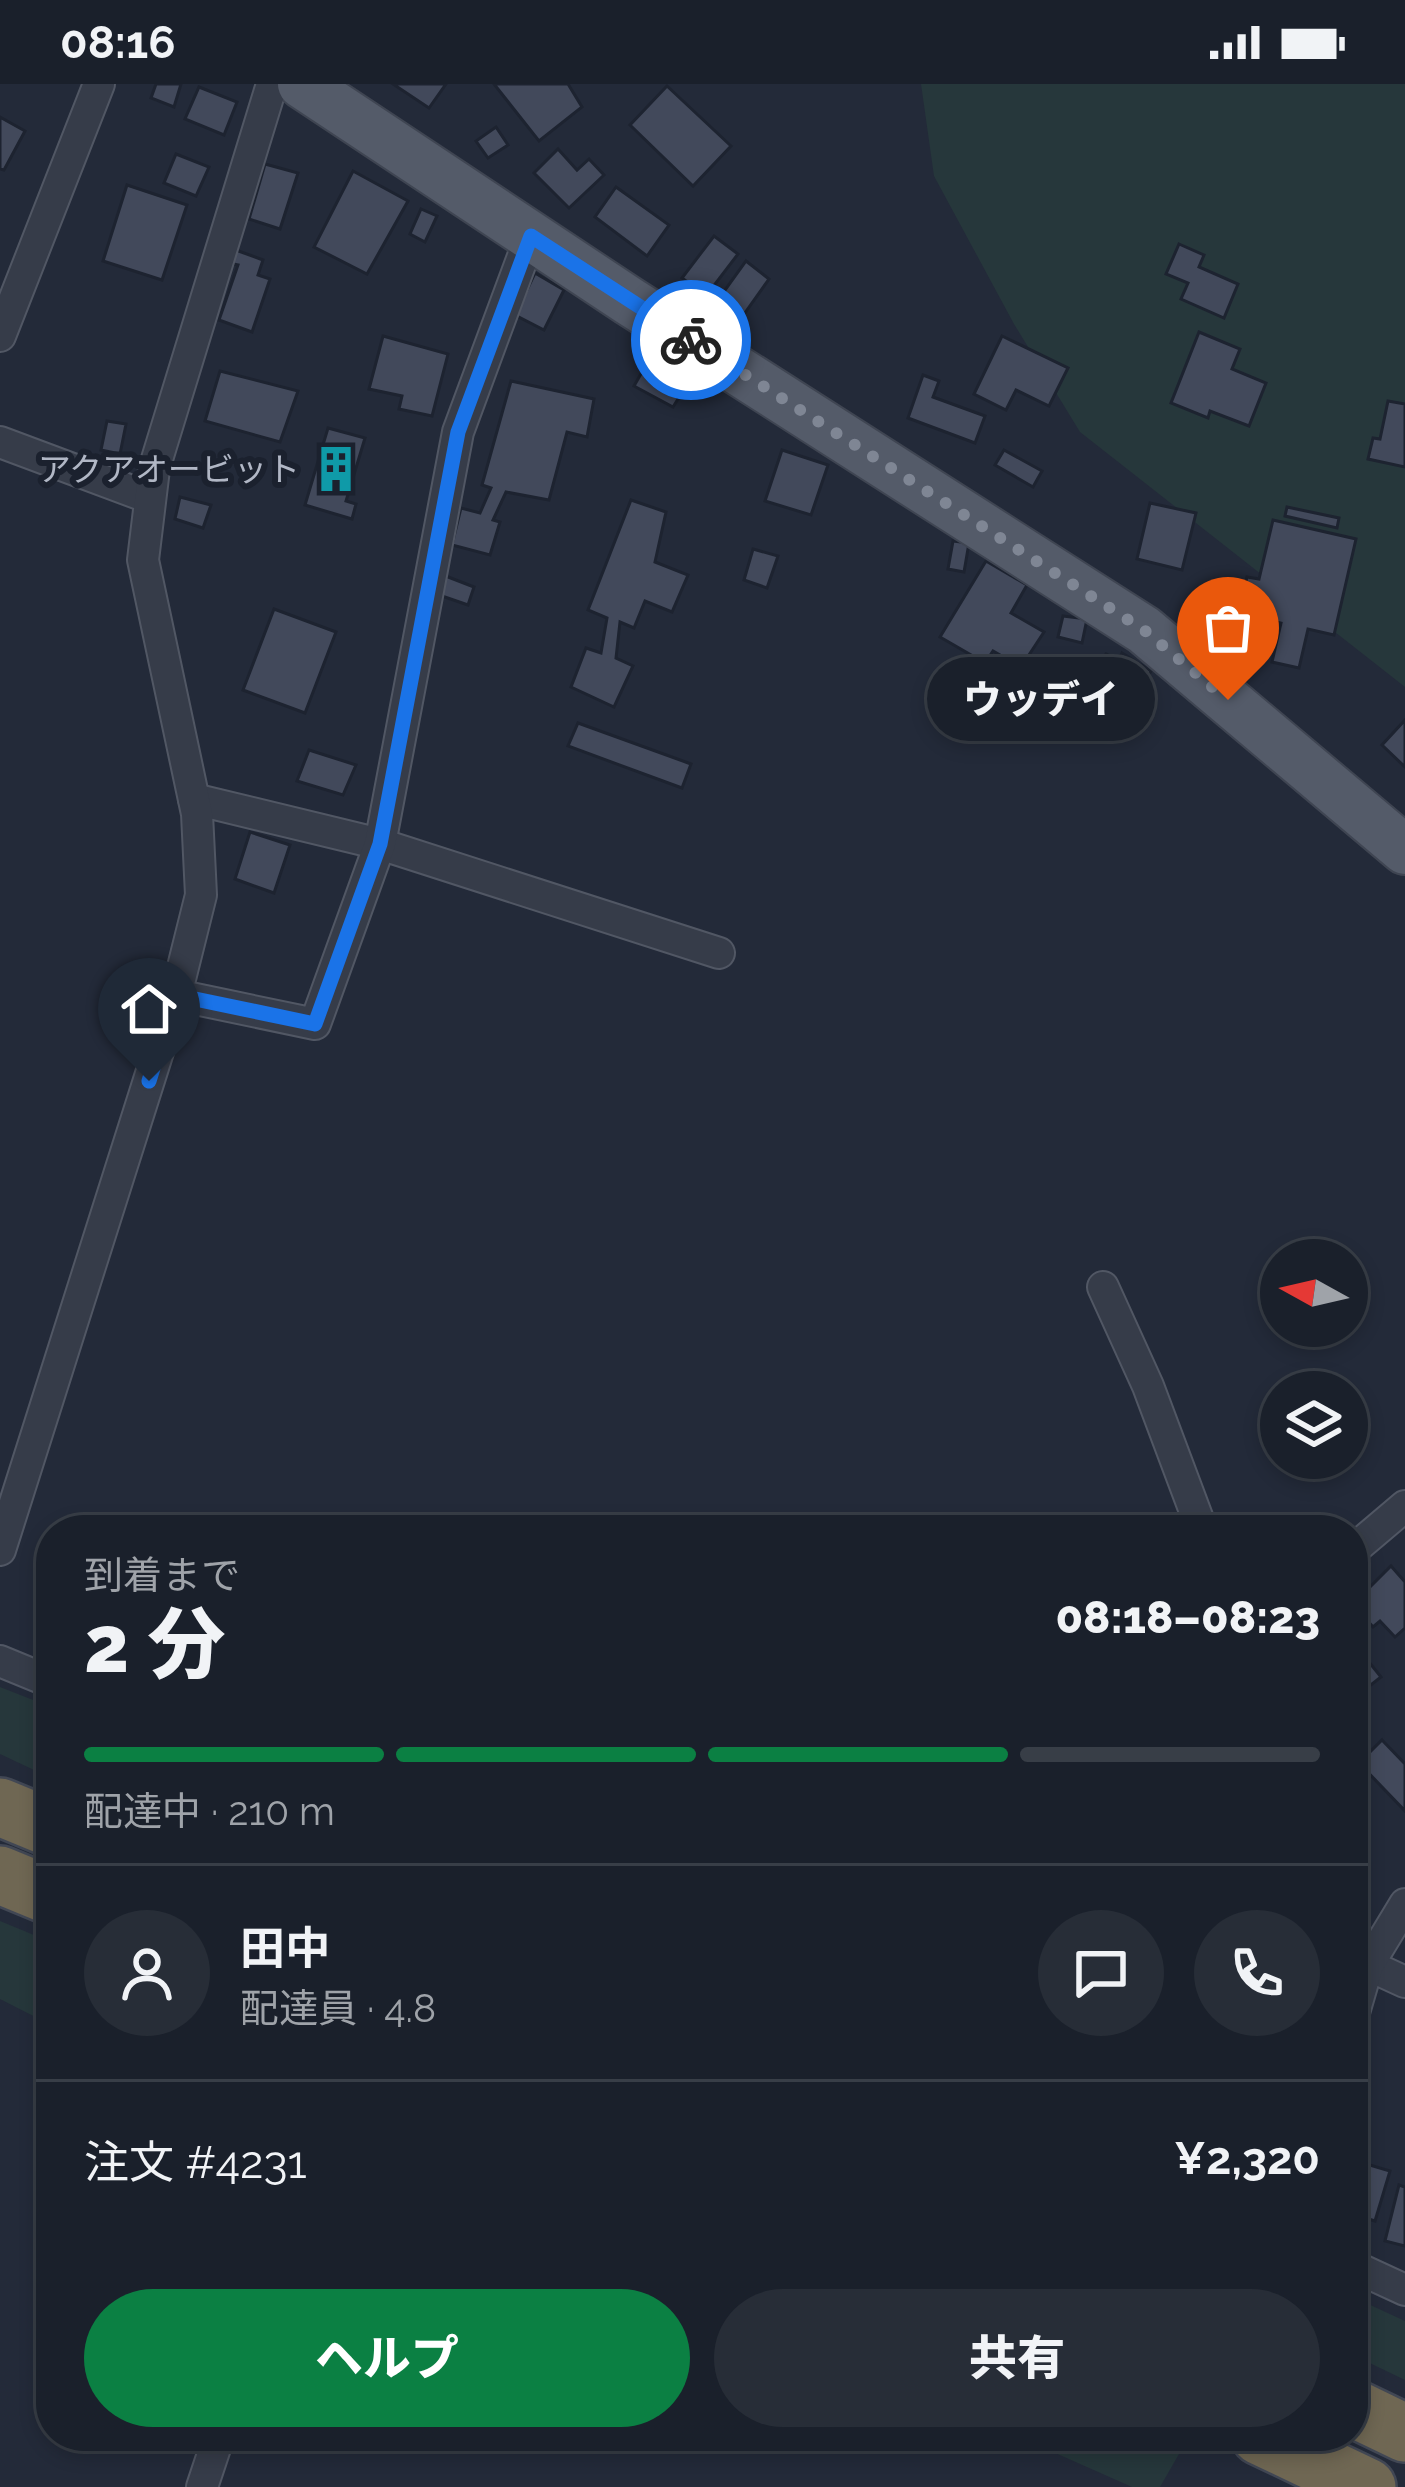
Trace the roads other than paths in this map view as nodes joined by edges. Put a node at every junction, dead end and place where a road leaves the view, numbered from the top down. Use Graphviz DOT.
graph roads {
  1 [pos="99,84"];
  2 [pos="272,84"];
  3 [pos="302,84"];
  4 [pos="351,99"];
  5 [pos="531,236"];
  6 [pos="0,337"];
  7 [pos="0,442"];
  8 [pos="150,498"];
  9 [pos="194,799"];
  10 [pos="380,844"];
  11 [pos="1405,850"];
  12 [pos="719,953"];
  13 [pos="176,995"];
  14 [pos="1103,1287"];
  15 [pos="1405,1506"];
  16 [pos="1196,1515"];
  17 [pos="1368,1537"];
  18 [pos="0,1550"];
  19 [pos="0,1661"];
  20 [pos="36,1676"];
  21 [pos="0,1808"];
  22 [pos="36,1822"];
  23 [pos="0,1874"];
  24 [pos="36,1890"];
  25 [pos="1405,1904"];
  26 [pos="1368,1965"];
  27 [pos="1405,1982"];
  28 [pos="1368,2273"];
  29 [pos="1405,2290"];
  30 [pos="1368,2415"];
  31 [pos="1405,2433"];
  32 [pos="214,2451"];
  33 [pos="1291,2451"];
  34 [pos="202,2487"];
  35 [pos="1367,2487"];
  1 -- 6 [label="street"];
  2 -- 8 [label="street"];
  3 -- 4 [label="main road"];
  4 -- 5 [label="main road"];
  5 -- 10 [label="street"];
  5 -- 11 [label="main road"];
  7 -- 8 [label="street"];
  8 -- 9 [label="street"];
  9 -- 10 [label="street"];
  9 -- 13 [label="street"];
  10 -- 12 [label="street"];
  10 -- 13 [label="street"];
  13 -- 18 [label="street"];
  14 -- 16 [label="street"];
  15 -- 17 [label="street"];
  19 -- 20 [label="street"];
  21 -- 22 [label="highway"];
  23 -- 24 [label="highway"];
  25 -- 26 [label="street"];
  26 -- 27 [label="street"];
  28 -- 29 [label="street"];
  30 -- 31 [label="highway"];
  32 -- 34 [label="street"];
  33 -- 35 [label="highway"];
}
